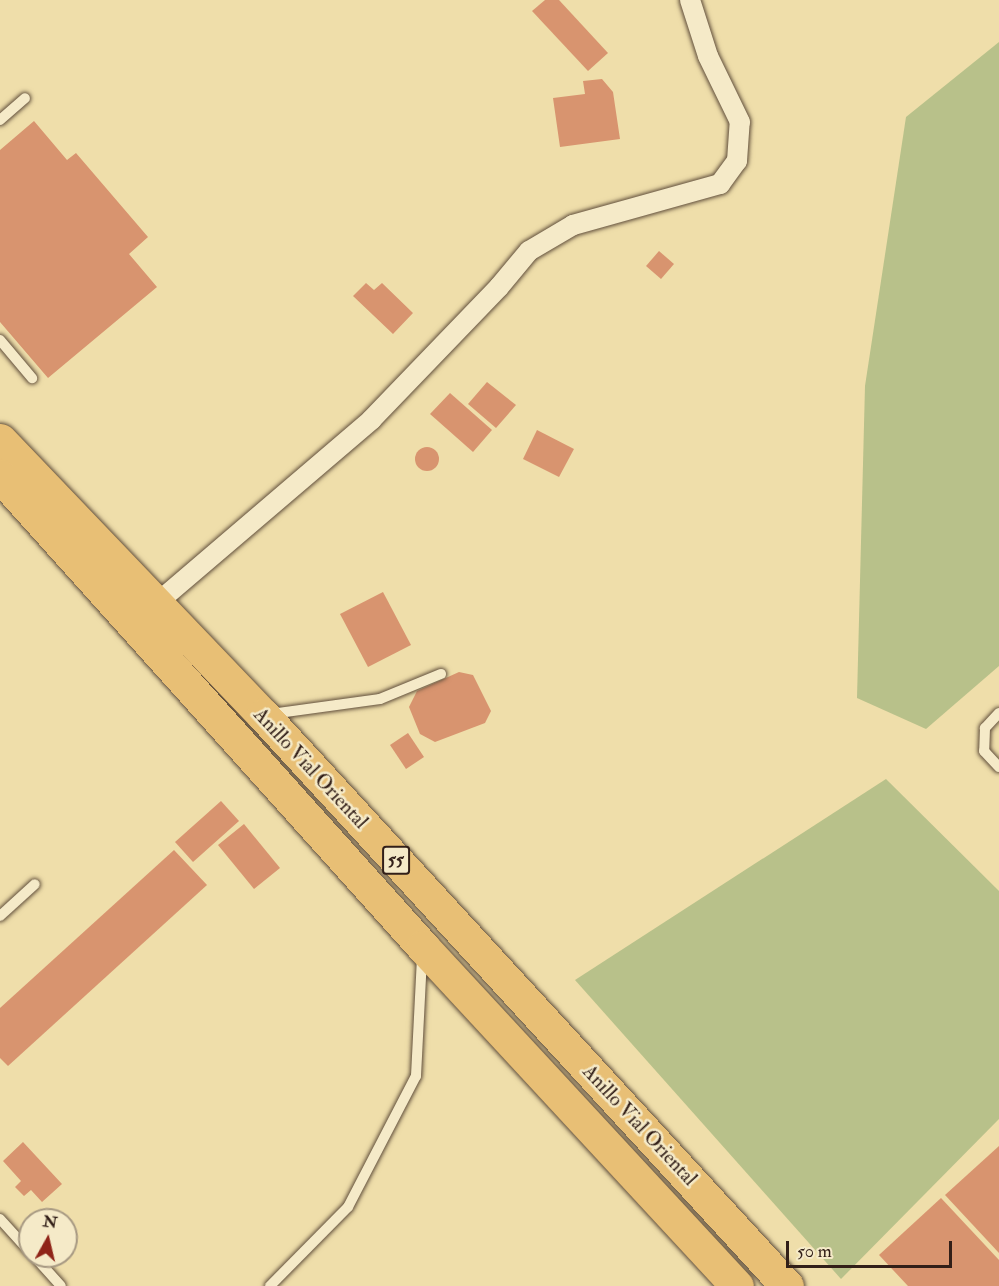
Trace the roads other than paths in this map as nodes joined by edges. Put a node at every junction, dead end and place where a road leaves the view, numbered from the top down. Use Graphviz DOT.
graph roads {
  1 [pos="690,0"];
  2 [pos="26,98"];
  3 [pos="0,120"];
  4 [pos="0,340"];
  5 [pos="32,378"];
  6 [pos="0,440"];
  7 [pos="0,476"];
  8 [pos="157,603"];
  9 [pos="441,674"];
  10 [pos="999,713"];
  11 [pos="263,715"];
  12 [pos="999,767"];
  13 [pos="35,884"];
  14 [pos="0,916"];
  15 [pos="423,947"];
  16 [pos="0,1219"];
  17 [pos="18,1239"];
  18 [pos="45,1268"];
  19 [pos="61,1286"];
  20 [pos="270,1286"];
  21 [pos="737,1286"];
  22 [pos="787,1286"];
  1 -- 8 [label="street"];
  2 -- 3 [label="lane"];
  4 -- 5 [label="lane"];
  6 -- 8 [label="highway, Anillo Vial Oriental / 55"];
  7 -- 15 [label="highway, Anillo Vial Oriental / 55"];
  8 -- 11 [label="highway, Anillo Vial Oriental / 55"];
  9 -- 11 [label="lane"];
  10 -- 12 [label="lane"];
  11 -- 22 [label="highway, Anillo Vial Oriental / 55"];
  13 -- 14 [label="lane"];
  15 -- 20 [label="lane"];
  15 -- 21 [label="highway, Anillo Vial Oriental / 55"];
  16 -- 17 [label="lane"];
  18 -- 19 [label="lane"];
}
